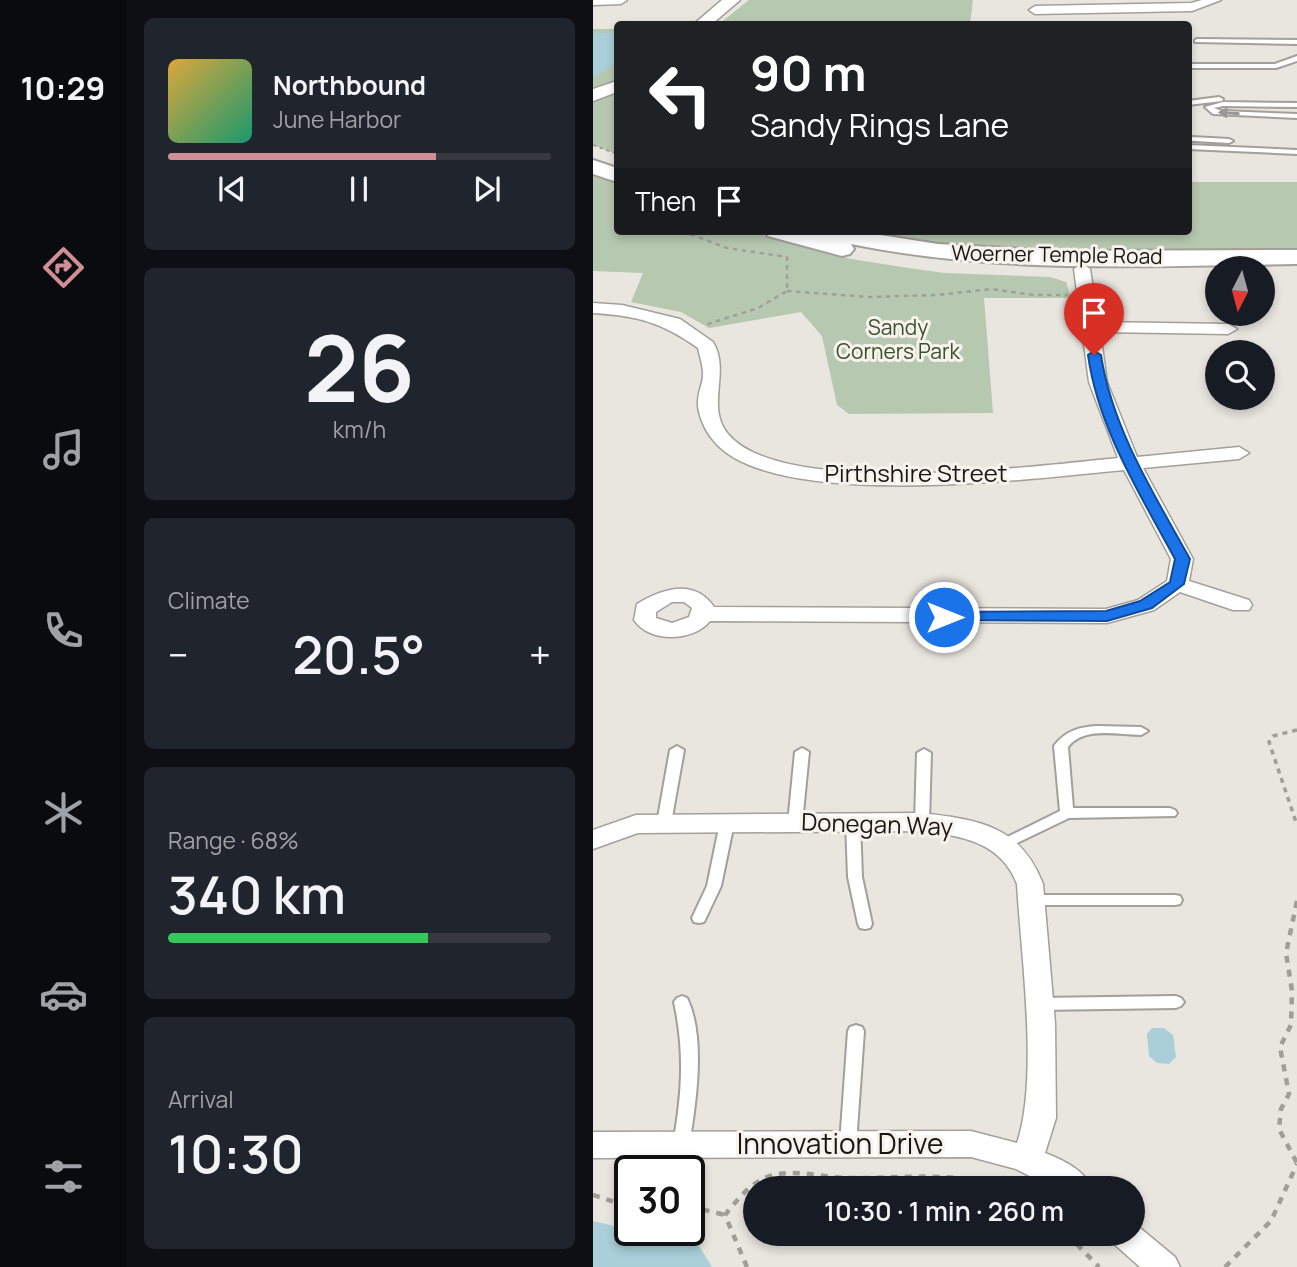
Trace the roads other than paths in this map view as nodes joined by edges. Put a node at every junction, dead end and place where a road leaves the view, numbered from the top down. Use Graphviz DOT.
graph roads {
  1 [pos="732,0"];
  2 [pos="1215,0"];
  3 [pos="593,1"];
  4 [pos="621,1"];
  5 [pos="1032,5"];
  6 [pos="707,21"];
  7 [pos="1045,21"];
  8 [pos="1197,41"];
  9 [pos="1297,42"];
  10 [pos="1297,58"];
  11 [pos="1192,66"];
  12 [pos="614,87"];
  13 [pos="593,96"];
  14 [pos="1192,102"];
  15 [pos="1297,102"];
  16 [pos="1297,116"];
  17 [pos="1192,139"];
  18 [pos="1229,141"];
  19 [pos="1192,147"];
  20 [pos="1297,152"];
  21 [pos="593,153"];
  22 [pos="614,161"];
  23 [pos="593,167"];
  24 [pos="614,174"];
  25 [pos="791,235"];
  26 [pos="841,235"];
  27 [pos="1297,257"];
  28 [pos="1082,269"];
  29 [pos="1205,269"];
  30 [pos="1275,269"];
  31 [pos="1297,269"];
  32 [pos="593,308"];
  33 [pos="1090,327"];
  34 [pos="1228,329"];
  35 [pos="1239,453"];
  36 [pos="742,457"];
  37 [pos="1129,461"];
  38 [pos="722,465"];
  39 [pos="1177,584"];
  40 [pos="1241,605"];
  41 [pos="701,614"];
  42 [pos="1141,732"];
  43 [pos="677,750"];
  44 [pos="802,752"];
  45 [pos="924,753"];
  46 [pos="1067,813"];
  47 [pos="1171,813"];
  48 [pos="853,822"];
  49 [pos="922,822"];
  50 [pos="727,823"];
  51 [pos="795,823"];
  52 [pos="664,824"];
  53 [pos="593,839"];
  54 [pos="1004,844"];
  55 [pos="1032,900"];
  56 [pos="1175,901"];
  57 [pos="699,918"];
  58 [pos="865,924"];
  59 [pos="682,1002"];
  60 [pos="1176,1002"];
  61 [pos="1039,1004"];
  62 [pos="856,1031"];
  63 [pos="848,1144"];
  64 [pos="593,1145"];
  65 [pos="681,1145"];
  66 [pos="1028,1158"];
  67 [pos="1060,1176"];
  68 [pos="1139,1246"];
  69 [pos="1163,1267"];
  1 -- 6 [label="street"];
  2 -- 5 [label="street"];
  3 -- 4 [label="street"];
  5 -- 7 [label="street"];
  8 -- 9 [label="lane"];
  10 -- 11 [label="lane"];
  12 -- 13 [label="street"];
  14 -- 15 [label="lane"];
  16 -- 15 [label="lane, one-way"];
  17 -- 18 [label="lane"];
  19 -- 20 [label="lane"];
  21 -- 22 [label="main road"];
  23 -- 24 [label="main road"];
  25 -- 28 [label="main road, Woerner Temple Road"];
  26 -- 27 [label="main road, Woerner Temple Road"];
  28 -- 29 [label="main road, Woerner Temple Road"];
  28 -- 33 [label="street"];
  30 -- 31 [label="main road"];
  32 -- 36 [label="street, Pirthshire Street"];
  33 -- 34 [label="street"];
  33 -- 37 [label="street"];
  35 -- 37 [label="street, Pirthshire Street"];
  36 -- 37 [label="street, Pirthshire Street"];
  36 -- 38 [label="street"];
  37 -- 39 [label="street"];
  39 -- 40 [label="street"];
  39 -- 41 [label="street"];
  42 -- 46 [label="lane"];
  43 -- 52 [label="lane"];
  44 -- 51 [label="lane"];
  45 -- 49 [label="lane"];
  46 -- 47 [label="lane"];
  46 -- 54 [label="lane"];
  48 -- 49 [label="street, Donegan Way"];
  48 -- 51 [label="street, Donegan Way"];
  48 -- 58 [label="lane"];
  49 -- 54 [label="street, Donegan Way"];
  50 -- 51 [label="street, Donegan Way"];
  50 -- 52 [label="street, Donegan Way"];
  50 -- 57 [label="lane"];
  52 -- 53 [label="street, Donegan Way"];
  54 -- 55 [label="street, Donegan Way"];
  55 -- 56 [label="lane"];
  55 -- 61 [label="street, Donegan Way"];
  59 -- 65 [label="lane"];
  60 -- 61 [label="lane"];
  61 -- 66 [label="street, Donegan Way"];
  62 -- 63 [label="lane"];
  63 -- 65 [label="street, Innovation Drive"];
  63 -- 66 [label="street, Innovation Drive"];
  64 -- 65 [label="street, Innovation Drive"];
  66 -- 67 [label="street, Innovation Drive"];
  68 -- 69 [label="street"];
}
